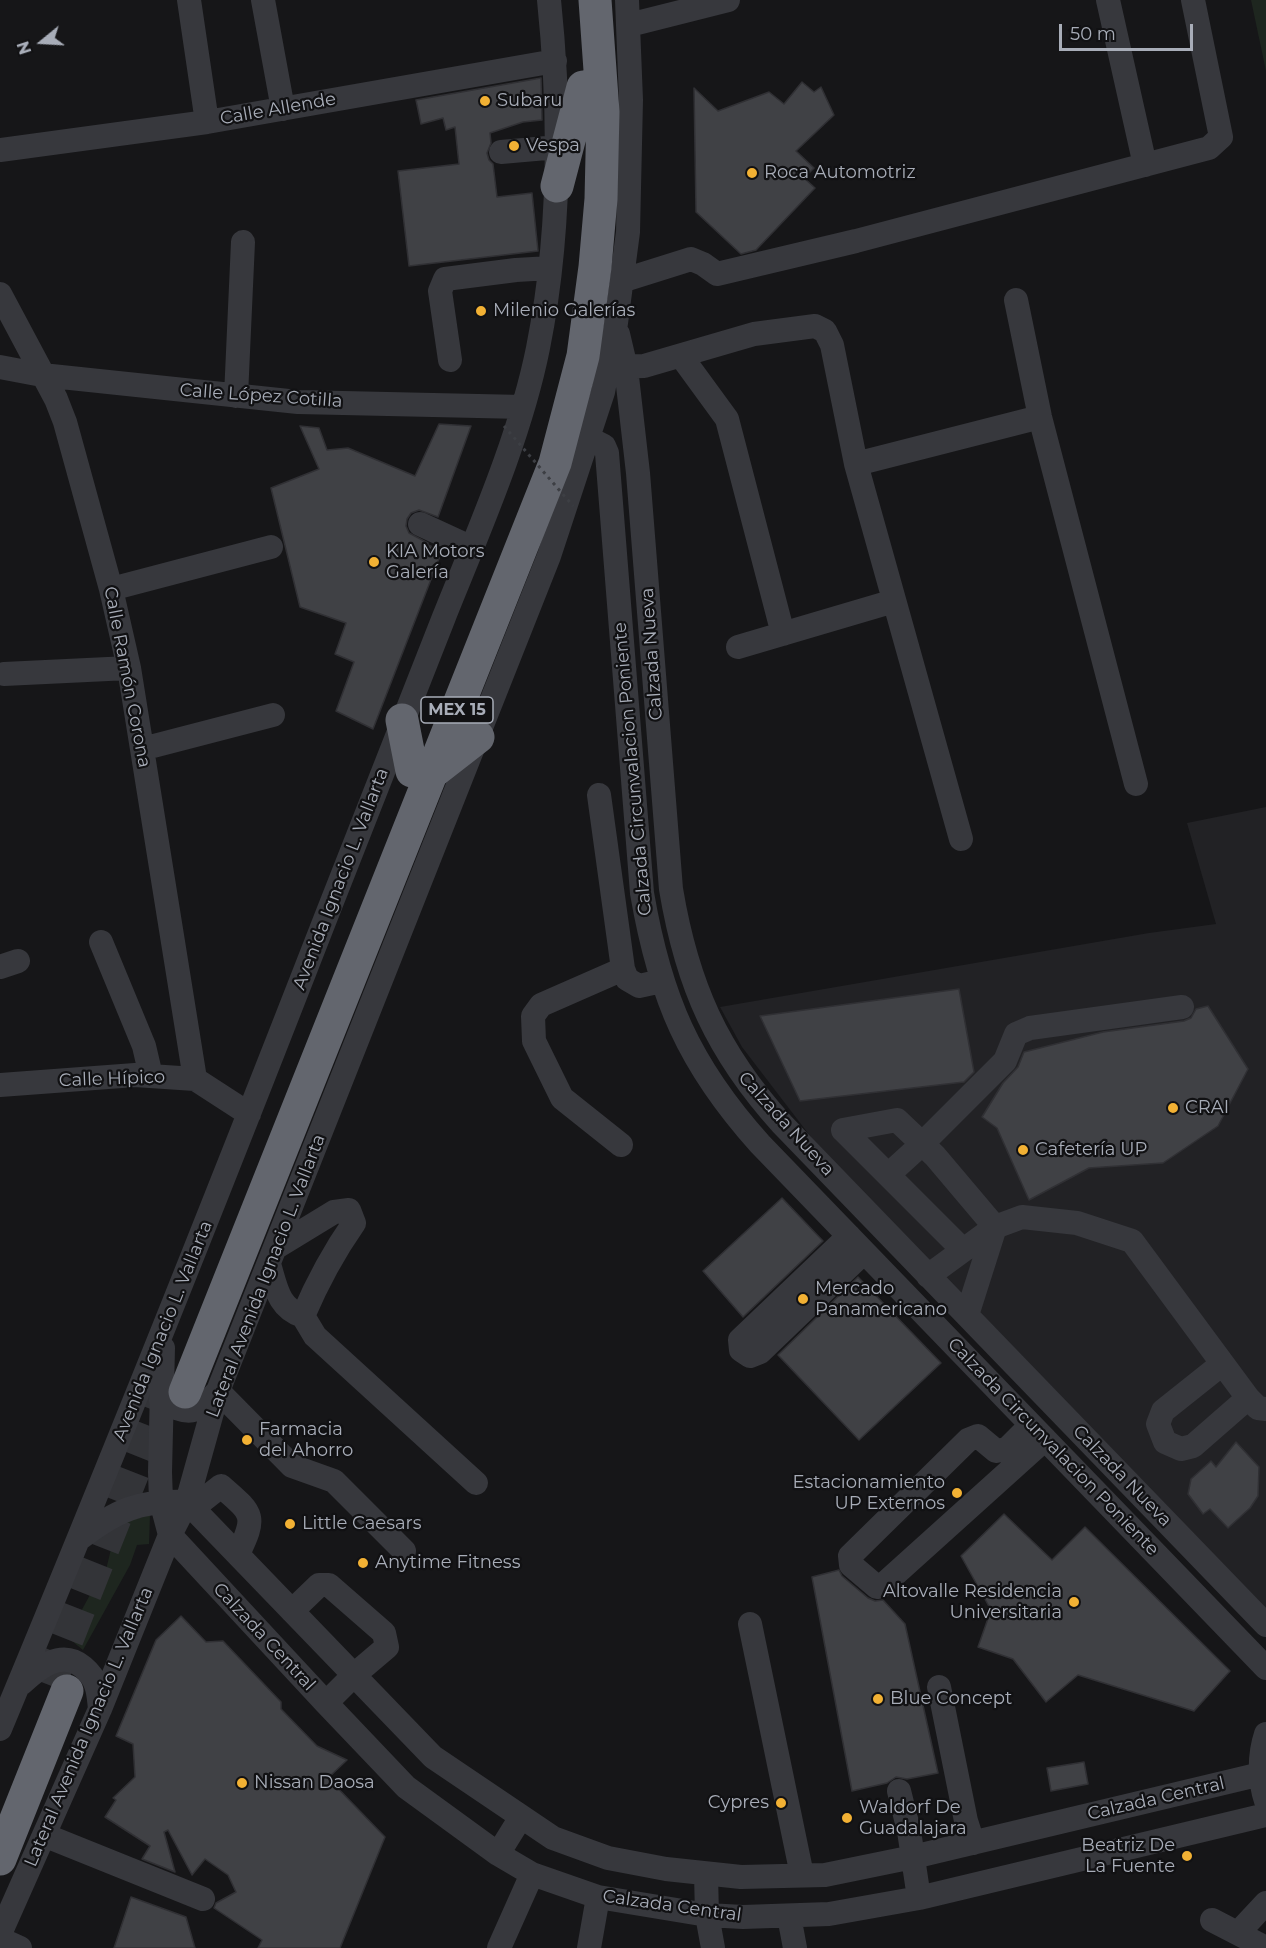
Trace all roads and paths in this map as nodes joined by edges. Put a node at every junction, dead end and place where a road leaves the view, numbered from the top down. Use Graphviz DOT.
graph roads {
  1 [pos="189,0"];
  2 [pos="263,0"];
  3 [pos="549,0"];
  4 [pos="627,0"];
  5 [pos="728,0"];
  6 [pos="1108,0"];
  7 [pos="1193,0"];
  8 [pos="591,5"];
  9 [pos="629,26"];
  10 [pos="555,62"];
  11 [pos="583,87"];
  12 [pos="283,109"];
  13 [pos="207,122"];
  14 [pos="558,147"];
  15 [pos="0,150"];
  16 [pos="501,152"];
  17 [pos="1145,165"];
  18 [pos="557,186"];
  19 [pos="243,242"];
  20 [pos="550,268"];
  21 [pos="621,281"];
  22 [pos="0,294"];
  23 [pos="1016,300"];
  24 [pos="681,356"];
  25 [pos="450,360"];
  26 [pos="0,367"];
  27 [pos="617,368"];
  28 [pos="42,375"];
  29 [pos="577,377"];
  30 [pos="236,396"];
  31 [pos="523,407"];
  32 [pos="1040,417"];
  33 [pos="504,426"];
  34 [pos="583,452"];
  35 [pos="856,464"];
  36 [pos="573,506"];
  37 [pos="420,524"];
  38 [pos="271,547"];
  39 [pos="472,548"];
  40 [pos="111,589"];
  41 [pos="894,601"];
  42 [pos="783,634"];
  43 [pos="651,635"];
  44 [pos="621,637"];
  45 [pos="738,647"];
  46 [pos="129,668"];
  47 [pos="4,674"];
  48 [pos="273,715"];
  49 [pos="402,720"];
  50 [pos="478,737"];
  51 [pos="142,749"];
  52 [pos="422,772"];
  53 [pos="1136,784"];
  54 [pos="599,795"];
  55 [pos="961,839"];
  56 [pos="677,924"];
  57 [pos="649,935"];
  58 [pos="101,942"];
  59 [pos="623,969"];
  60 [pos="662,981"];
  61 [pos="1182,1007"];
  62 [pos="151,1076"];
  63 [pos="195,1079"];
  64 [pos="0,1085"];
  65 [pos="249,1114"];
  66 [pos="922,1144"];
  67 [pos="621,1145"];
  68 [pos="888,1176"];
  69 [pos="995,1227"];
  70 [pos="856,1244"];
  71 [pos="963,1250"];
  72 [pos="272,1256"];
  73 [pos="928,1276"];
  74 [pos="967,1315"];
  75 [pos="303,1316"];
  76 [pos="164,1330"];
  77 [pos="1222,1364"];
  78 [pos="218,1391"];
  79 [pos="171,1392"];
  80 [pos="1257,1403"];
  81 [pos="1038,1432"];
  82 [pos="996,1451"];
  83 [pos="1012,1470"];
  84 [pos="195,1476"];
  85 [pos="476,1483"];
  86 [pos="221,1486"];
  87 [pos="162,1501"];
  88 [pos="190,1505"];
  89 [pos="170,1535"];
  90 [pos="78,1541"];
  91 [pos="404,1551"];
  92 [pos="238,1554"];
  93 [pos="292,1611"];
  94 [pos="750,1624"];
  95 [pos="1266,1625"];
  96 [pos="1266,1668"];
  97 [pos="354,1675"];
  98 [pos="45,1687"];
  99 [pos="939,1687"];
  100 [pos="326,1704"];
  101 [pos="100,1709"];
  102 [pos="1,1723"];
  103 [pos="1266,1734"];
  104 [pos="1261,1774"];
  105 [pos="899,1791"];
  106 [pos="1266,1801"];
  107 [pos="0,1808"];
  108 [pos="1266,1815"];
  109 [pos="521,1817"];
  110 [pos="44,1835"];
  111 [pos="973,1843"];
  112 [pos="498,1854"];
  113 [pos="913,1857"];
  114 [pos="0,1859"];
  115 [pos="532,1874"];
  116 [pos="706,1874"];
  117 [pos="802,1875"];
  118 [pos="597,1897"];
  119 [pos="919,1898"];
  120 [pos="203,1899"];
  121 [pos="1266,1903"];
  122 [pos="707,1915"];
  123 [pos="789,1916"];
  124 [pos="1212,1920"];
  125 [pos="1238,1933"];
  126 [pos="0,1934"];
  127 [pos="0,1939"];
  128 [pos="20,1948"];
  129 [pos="499,1948"];
  130 [pos="589,1948"];
  131 [pos="713,1948"];
  132 [pos="795,1948"];
  133 [pos="1266,1948"];
  1 -- 13 [label="street"];
  2 -- 12 [label="street"];
  3 -- 10 [label="street, Avenida Ignacio L. Vallarta"];
  4 -- 9 [label="street"];
  5 -- 9 [label="street"];
  6 -- 17 [label="street"];
  7 -- 17 [label="street"];
  8 -- 11 [label="highway, Avenida Ignacio L. Vallarta / MEX 15"];
  8 -- 29 [label="highway, Avenida Ignacio L. Vallarta / MEX 15"];
  9 -- 21 [label="street"];
  10 -- 12 [label="street, Calle Allende"];
  10 -- 14 [label="street, Avenida Ignacio L. Vallarta"];
  11 -- 18 [label="highway"];
  11 -- 52 [label="highway, Avenida Ignacio L. Vallarta / MEX 15"];
  12 -- 13 [label="street, Calle Allende"];
  13 -- 15 [label="street, Calle Allende"];
  14 -- 16 [label="street"];
  14 -- 18 [label="street, Avenida Ignacio L. Vallarta"];
  17 -- 21 [label="street"];
  18 -- 20 [label="street, Avenida Ignacio L. Vallarta"];
  19 -- 30 [label="street"];
  20 -- 25 [label="street"];
  20 -- 31 [label="street, Avenida Ignacio L. Vallarta"];
  21 -- 27 [label="street, Calzada Nueva"];
  22 -- 28 [label="street, Calle Ramón Corona"];
  23 -- 32 [label="street"];
  24 -- 27 [label="street"];
  24 -- 35 [label="street"];
  24 -- 42 [label="street"];
  26 -- 28 [label="street, Calle López Cotilla"];
  27 -- 34 [label="street"];
  27 -- 43 [label="street, Calzada Nueva"];
  28 -- 30 [label="street, Calle López Cotilla"];
  28 -- 40 [label="street, Calle Ramón Corona"];
  29 -- 34 [label="highway"];
  29 -- 52 [label="highway, Avenida Ignacio L. Vallarta / MEX 15"];
  30 -- 31 [label="street, Calle López Cotilla"];
  31 -- 39 [label="street, Avenida Ignacio L. Vallarta"];
  32 -- 35 [label="street"];
  32 -- 53 [label="street"];
  33 -- 36 [label="path, bridge"];
  34 -- 44 [label="street, Calzada Circunvalacion Poniente"];
  34 -- 50 [label="street"];
  35 -- 41 [label="street"];
  37 -- 39 [label="street"];
  38 -- 40 [label="street"];
  39 -- 49 [label="street, Avenida Ignacio L. Vallarta"];
  40 -- 46 [label="street, Calle Ramón Corona"];
  41 -- 42 [label="street"];
  41 -- 55 [label="street"];
  42 -- 45 [label="street"];
  43 -- 44 [label="street"];
  43 -- 56 [label="street, Calzada Nueva"];
  44 -- 57 [label="street, Calzada Circunvalacion Poniente"];
  46 -- 47 [label="street"];
  46 -- 51 [label="street, Calle Ramón Corona"];
  48 -- 51 [label="street"];
  49 -- 52 [label="highway"];
  49 -- 65 [label="street, Avenida Ignacio L. Vallarta"];
  50 -- 52 [label="highway"];
  50 -- 72 [label="street, Lateral Avenida Ignacio L. Vallarta"];
  51 -- 63 [label="street, Calle Ramón Corona"];
  52 -- 79 [label="highway, Avenida Ignacio L. Vallarta / MEX 15"];
  54 -- 59 [label="street"];
  56 -- 57 [label="street"];
  56 -- 73 [label="street, Calzada Nueva"];
  57 -- 60 [label="street, Calzada Circunvalacion Poniente"];
  58 -- 62 [label="street"];
  59 -- 60 [label="street"];
  59 -- 67 [label="street"];
  60 -- 70 [label="street, Calzada Circunvalacion Poniente"];
  61 -- 66 [label="street"];
  62 -- 63 [label="street, Calle Hípico"];
  62 -- 64 [label="street, Calle Hípico"];
  63 -- 65 [label="street, Calle Hípico"];
  65 -- 76 [label="street, Avenida Ignacio L. Vallarta"];
  66 -- 68 [label="street"];
  66 -- 68 [label="street"];
  66 -- 69 [label="street"];
  68 -- 71 [label="street"];
  69 -- 71 [label="street"];
  69 -- 74 [label="street"];
  69 -- 77 [label="street"];
  70 -- 70 [label="street"];
  70 -- 81 [label="street, Calzada Circunvalacion Poniente"];
  71 -- 73 [label="street"];
  72 -- 75 [label="street"];
  72 -- 75 [label="street"];
  72 -- 78 [label="street, Lateral Avenida Ignacio L. Vallarta"];
  73 -- 74 [label="street, Calzada Nueva"];
  74 -- 95 [label="street, Calzada Nueva"];
  75 -- 85 [label="street"];
  76 -- 79 [label="street"];
  76 -- 90 [label="street, Avenida Ignacio L. Vallarta"];
  77 -- 80 [label="street"];
  77 -- 80 [label="street"];
  78 -- 79 [label="street"];
  78 -- 84 [label="street, Lateral Avenida Ignacio L. Vallarta"];
  78 -- 91 [label="street"];
  79 -- 87 [label="street"];
  81 -- 82 [label="street"];
  81 -- 83 [label="street"];
  81 -- 96 [label="street, Calzada Circunvalacion Poniente"];
  82 -- 83 [label="street"];
  82 -- 83 [label="street"];
  84 -- 86 [label="street"];
  84 -- 88 [label="street, Lateral Avenida Ignacio L. Vallarta"];
  86 -- 88 [label="street"];
  86 -- 92 [label="street"];
  87 -- 88 [label="street"];
  87 -- 89 [label="street"];
  87 -- 90 [label="street"];
  88 -- 89 [label="street, Lateral Avenida Ignacio L. Vallarta"];
  88 -- 92 [label="street, Calzada Central"];
  89 -- 100 [label="street, Calzada Central"];
  89 -- 101 [label="street, Lateral Avenida Ignacio L. Vallarta"];
  90 -- 98 [label="street, Avenida Ignacio L. Vallarta"];
  92 -- 93 [label="street, Calzada Central"];
  93 -- 97 [label="street, Calzada Central"];
  93 -- 97 [label="street"];
  94 -- 117 [label="street"];
  97 -- 100 [label="street"];
  97 -- 109 [label="street, Calzada Central"];
  98 -- 101 [label="street"];
  98 -- 102 [label="street, Avenida Ignacio L. Vallarta"];
  98 -- 107 [label="highway, Avenida Ignacio L. Vallarta"];
  98 -- 114 [label="highway, Avenida Ignacio L. Vallarta"];
  99 -- 111 [label="street"];
  100 -- 112 [label="street, Calzada Central"];
  101 -- 110 [label="street, Lateral Avenida Ignacio L. Vallarta"];
  103 -- 104 [label="street"];
  104 -- 106 [label="street"];
  104 -- 111 [label="street, Calzada Central"];
  105 -- 113 [label="street"];
  108 -- 119 [label="street, Calzada Central"];
  109 -- 112 [label="street"];
  109 -- 116 [label="street, Calzada Central"];
  110 -- 120 [label="street"];
  110 -- 126 [label="street, Lateral Avenida Ignacio L. Vallarta"];
  111 -- 113 [label="street, Calzada Central"];
  112 -- 115 [label="street, Calzada Central"];
  113 -- 117 [label="street, Calzada Central"];
  113 -- 119 [label="street"];
  115 -- 118 [label="street, Calzada Central"];
  115 -- 129 [label="street"];
  116 -- 117 [label="street, Calzada Central"];
  116 -- 122 [label="street"];
  118 -- 122 [label="street, Calzada Central"];
  118 -- 130 [label="street"];
  119 -- 123 [label="street, Calzada Central"];
  121 -- 125 [label="street"];
  122 -- 123 [label="street, Calzada Central"];
  122 -- 131 [label="street"];
  123 -- 132 [label="street"];
  124 -- 125 [label="street"];
  125 -- 133 [label="street"];
  127 -- 128 [label="street"];
}
